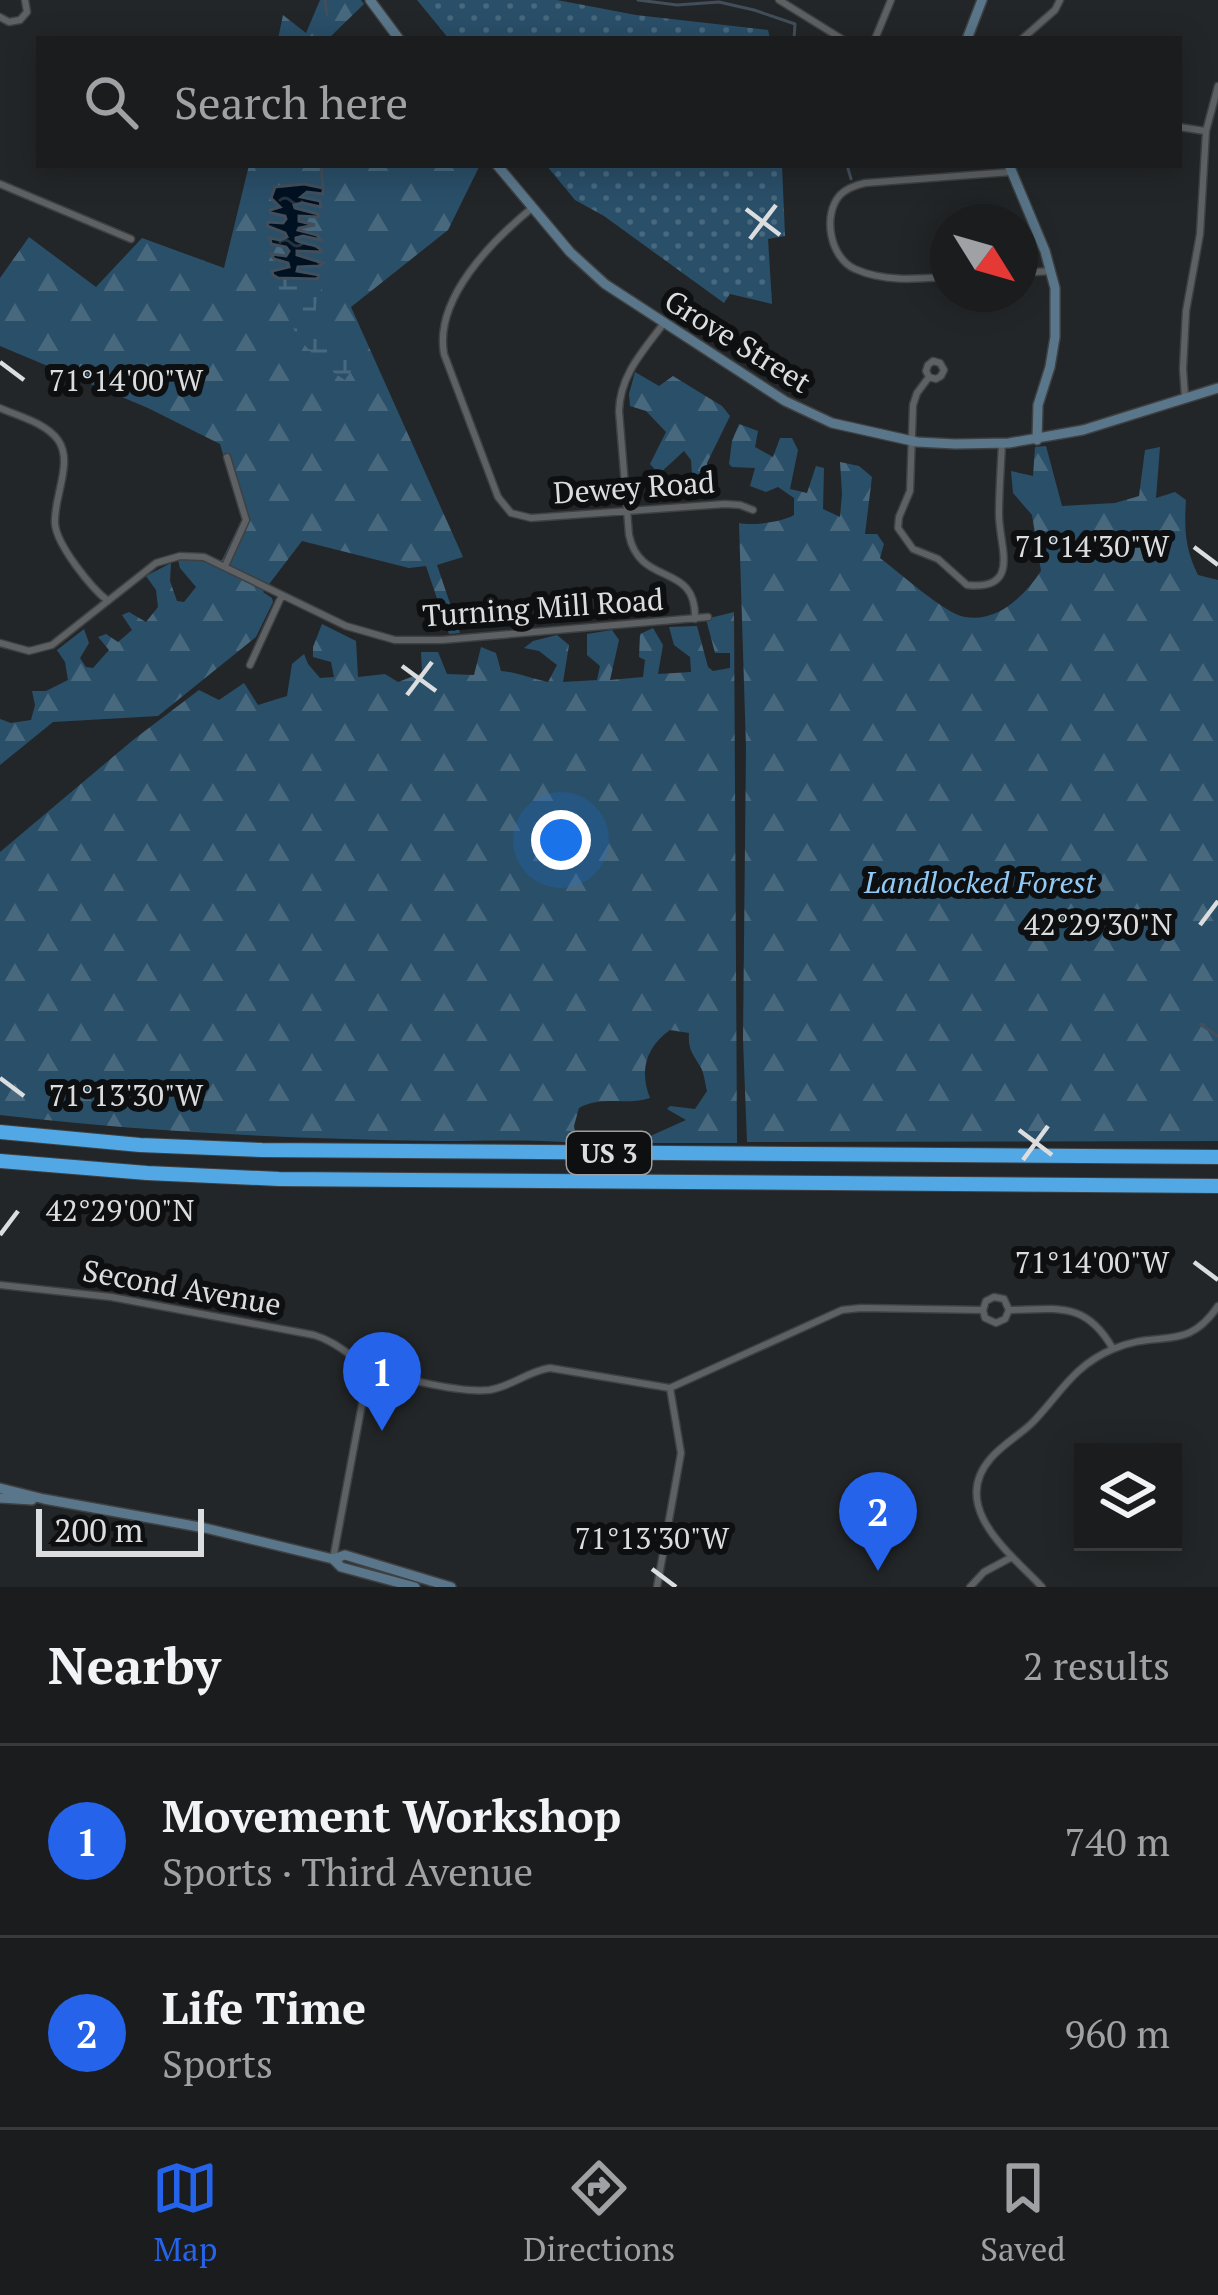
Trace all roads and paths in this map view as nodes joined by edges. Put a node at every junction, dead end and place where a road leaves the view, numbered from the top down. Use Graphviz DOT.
graph roads {
  1 [pos="25,0"];
  2 [pos="370,0"];
  3 [pos="779,0"];
  4 [pos="891,0"];
  5 [pos="982,0"];
  6 [pos="1060,0"];
  7 [pos="0,17"];
  8 [pos="398,36"];
  9 [pos="837,36"];
  10 [pos="876,36"];
  11 [pos="968,36"];
  12 [pos="1025,36"];
  13 [pos="1218,86"];
  14 [pos="1182,127"];
  15 [pos="1206,131"];
  16 [pos="499,168"];
  17 [pos="1010,169"];
  18 [pos="0,184"];
  19 [pos="532,208"];
  20 [pos="131,239"];
  21 [pos="1051,271"];
  22 [pos="1038,272"];
  23 [pos="930,278"];
  24 [pos="664,323"];
  25 [pos="929,377"];
  26 [pos="1218,388"];
  27 [pos="1185,398"];
  28 [pos="0,408"];
  29 [pos="1037,440"];
  30 [pos="913,441"];
  31 [pos="1002,443"];
  32 [pos="227,457"];
  33 [pos="753,510"];
  34 [pos="627,511"];
  35 [pos="225,567"];
  36 [pos="282,595"];
  37 [pos="107,601"];
  38 [pos="708,617"];
  39 [pos="695,619"];
  40 [pos="0,643"];
  41 [pos="250,665"];
  42 [pos="0,1132"];
  43 [pos="1218,1157"];
  44 [pos="0,1160"];
  45 [pos="1218,1186"];
  46 [pos="0,1285"];
  47 [pos="1218,1306"];
  48 [pos="983,1310"];
  49 [pos="1009,1310"];
  50 [pos="1112,1349"];
  51 [pos="368,1375"];
  52 [pos="670,1388"];
  53 [pos="0,1488"];
  54 [pos="0,1498"];
  55 [pos="44,1499"];
  56 [pos="1012,1557"];
  57 [pos="333,1559"];
  58 [pos="389,1575"];
  59 [pos="415,1587"];
  60 [pos="451,1587"];
  61 [pos="657,1587"];
  62 [pos="970,1587"];
  63 [pos="1042,1587"];
  1 -- 7 [label="street"];
  2 -- 8 [label="main road"];
  3 -- 9 [label="street"];
  4 -- 10 [label="street"];
  5 -- 11 [label="main road"];
  6 -- 12 [label="street"];
  13 -- 15 [label="street"];
  14 -- 15 [label="street"];
  15 -- 27 [label="street"];
  16 -- 19 [label="main road, Grove Street"];
  17 -- 21 [label="main road"];
  17 -- 23 [label="street"];
  18 -- 20 [label="street"];
  19 -- 24 [label="main road, Grove Street"];
  19 -- 34 [label="street, Dewey Road"];
  21 -- 22 [label="street"];
  21 -- 29 [label="main road"];
  24 -- 30 [label="main road, Grove Street"];
  24 -- 34 [label="street"];
  25 -- 30 [label="street"];
  26 -- 27 [label="main road, Grove Street"];
  27 -- 29 [label="main road, Grove Street"];
  28 -- 37 [label="street"];
  29 -- 31 [label="main road, Grove Street"];
  30 -- 31 [label="main road, Grove Street"];
  30 -- 31 [label="street"];
  32 -- 35 [label="street"];
  33 -- 34 [label="street, Dewey Road"];
  34 -- 39 [label="street"];
  35 -- 36 [label="street, Turning Mill Road"];
  35 -- 37 [label="street, Turning Mill Road"];
  36 -- 39 [label="street, Turning Mill Road"];
  36 -- 41 [label="street"];
  37 -- 40 [label="street, Turning Mill Road"];
  38 -- 39 [label="street, Turning Mill Road"];
  42 -- 43 [label="highway, US 3"];
  44 -- 45 [label="highway, US 3"];
  46 -- 51 [label="street, Second Avenue"];
  47 -- 50 [label="street"];
  48 -- 49 [label="street"];
  48 -- 49 [label="street"];
  48 -- 52 [label="street"];
  49 -- 50 [label="street"];
  50 -- 56 [label="street"];
  51 -- 52 [label="street"];
  51 -- 57 [label="street"];
  52 -- 61 [label="street"];
  53 -- 55 [label="main road"];
  54 -- 55 [label="main road"];
  55 -- 57 [label="main road"];
  56 -- 62 [label="street"];
  56 -- 63 [label="street"];
  57 -- 58 [label="main road"];
  58 -- 59 [label="main road"];
  58 -- 60 [label="main road"];
}
